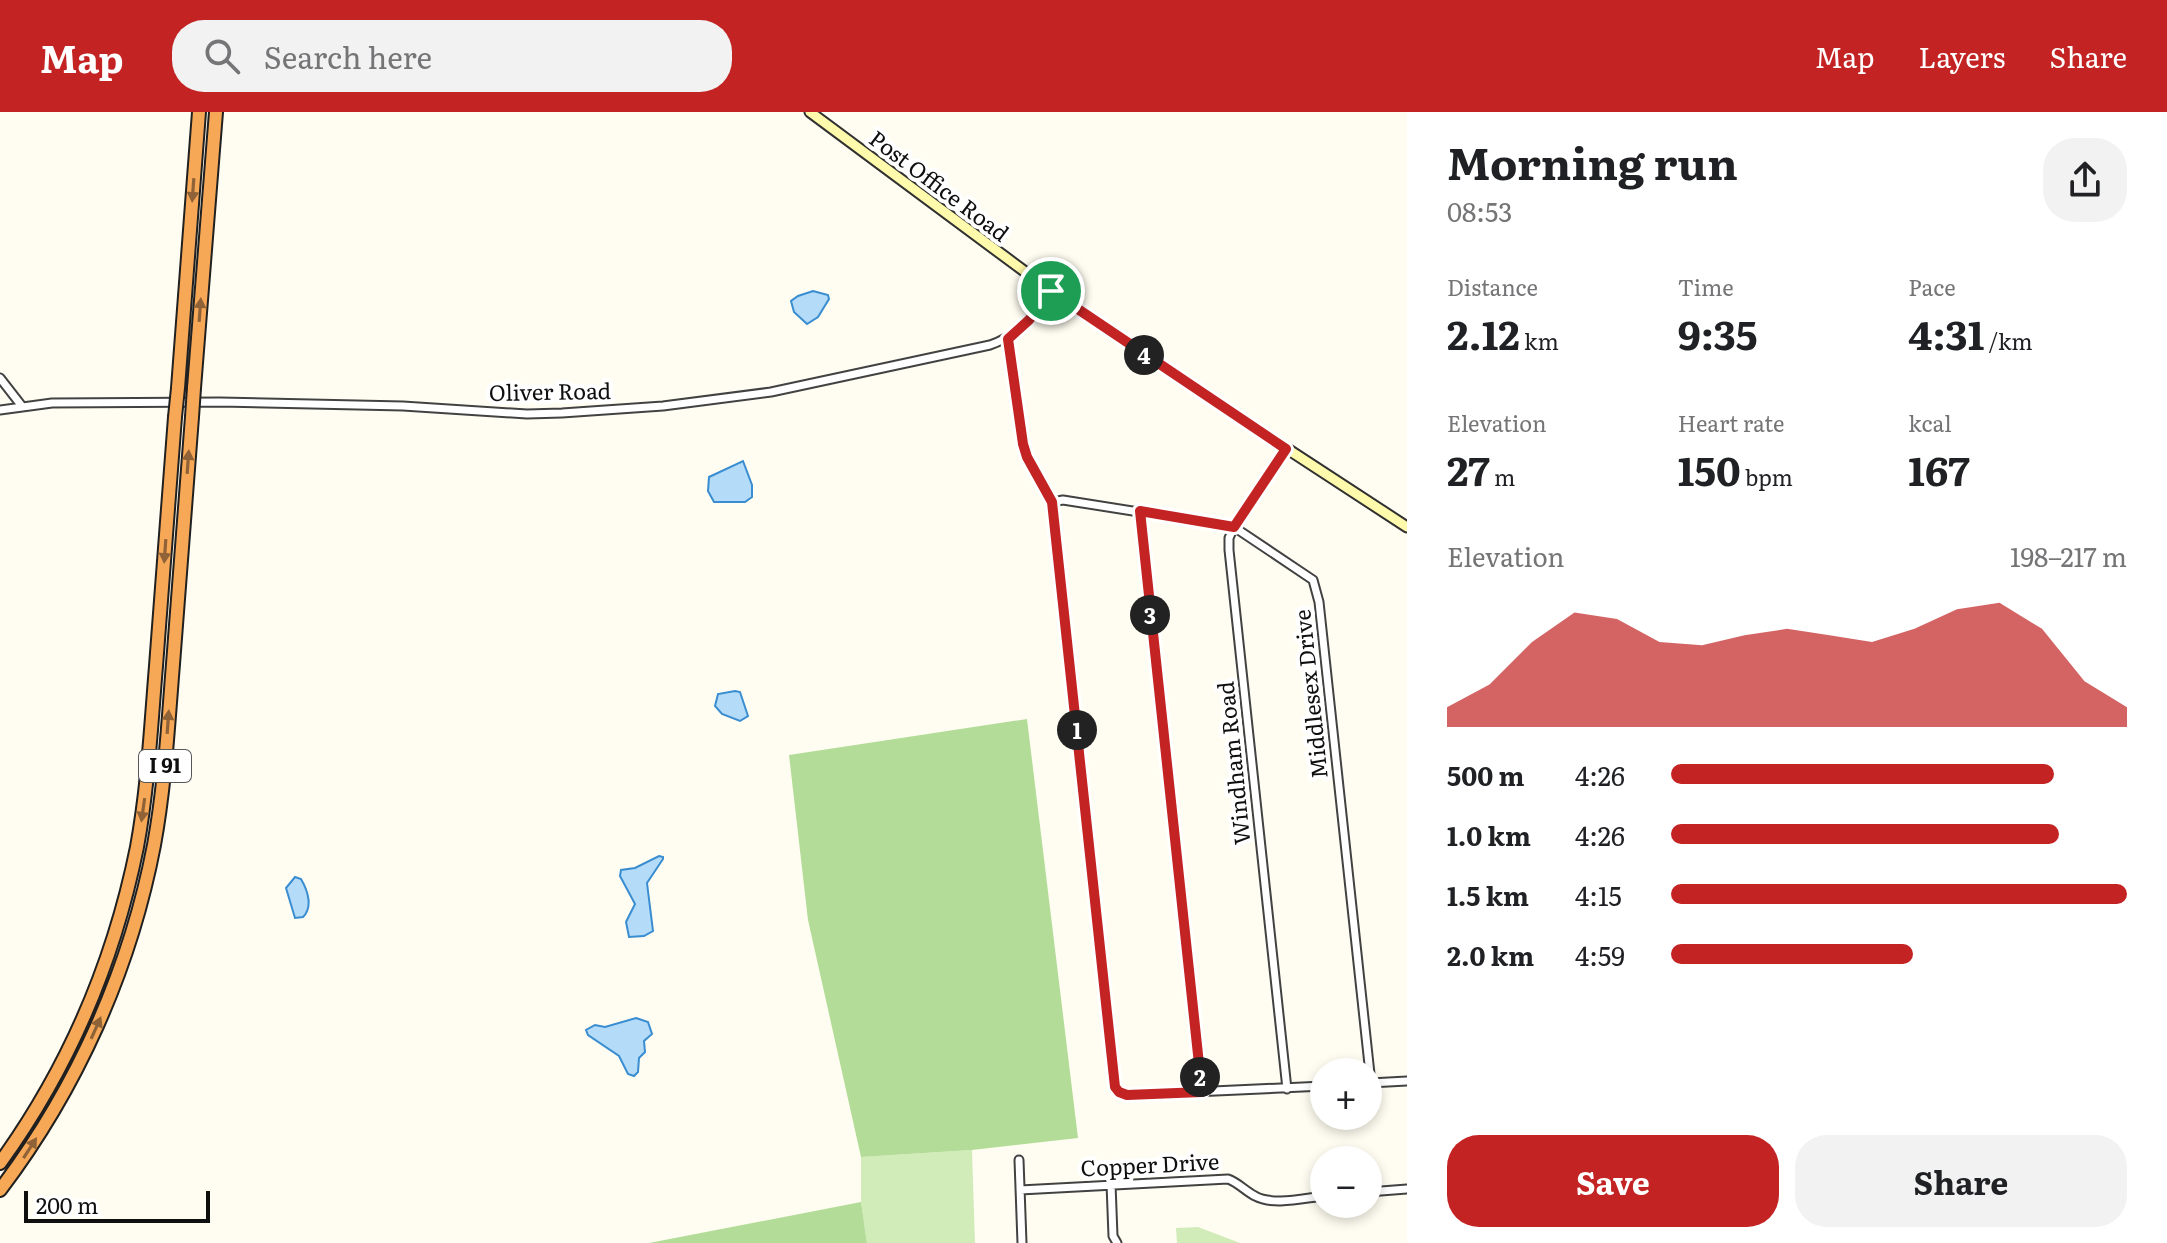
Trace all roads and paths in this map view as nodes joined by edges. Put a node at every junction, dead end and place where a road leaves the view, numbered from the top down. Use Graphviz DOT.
graph roads {
  1 [pos="199,112"];
  2 [pos="216,112"];
  3 [pos="810,112"];
  4 [pos="1051,291"];
  5 [pos="1008,339"];
  6 [pos="0,378"];
  7 [pos="21,405"];
  8 [pos="0,410"];
  9 [pos="1286,449"];
  10 [pos="1052,502"];
  11 [pos="1140,511"];
  12 [pos="1234,527"];
  13 [pos="1407,527"];
  14 [pos="1367,1058"];
  15 [pos="1407,1081"];
  16 [pos="1382,1082"];
  17 [pos="1310,1087"];
  18 [pos="1287,1089"];
  19 [pos="1202,1092"];
  20 [pos="1019,1160"];
  21 [pos="0,1163"];
  22 [pos="1111,1184"];
  23 [pos="1407,1189"];
  24 [pos="0,1190"];
  25 [pos="1020,1190"];
  26 [pos="1382,1191"];
  27 [pos="1310,1197"];
  28 [pos="1022,1243"];
  29 [pos="1117,1243"];
  1 -- 21 [label="highway, I 91, one-way, bridge"];
  24 -- 2 [label="highway, I 91, one-way, bridge"];
  3 -- 4 [label="street, Post Office Road"];
  4 -- 5 [label="street, Oliver Road"];
  4 -- 9 [label="street, Post Office Road"];
  5 -- 7 [label="street, Oliver Road"];
  5 -- 10 [label="street"];
  6 -- 7 [label="street"];
  7 -- 8 [label="street, Oliver Road"];
  9 -- 12 [label="street, Windham Road"];
  9 -- 13 [label="street, Post Office Road"];
  10 -- 11 [label="street, Middlesex Drive"];
  10 -- 19 [label="street"];
  11 -- 12 [label="street, Middlesex Drive"];
  11 -- 19 [label="street"];
  12 -- 14 [label="street, Middlesex Drive"];
  12 -- 18 [label="street, Windham Road"];
  15 -- 16 [label="street"];
  17 -- 18 [label="street"];
  18 -- 19 [label="street"];
  20 -- 25 [label="street"];
  22 -- 25 [label="street, Copper Drive"];
  22 -- 27 [label="street, Copper Drive"];
  22 -- 29 [label="street"];
  23 -- 26 [label="street"];
  25 -- 28 [label="street"];
}
